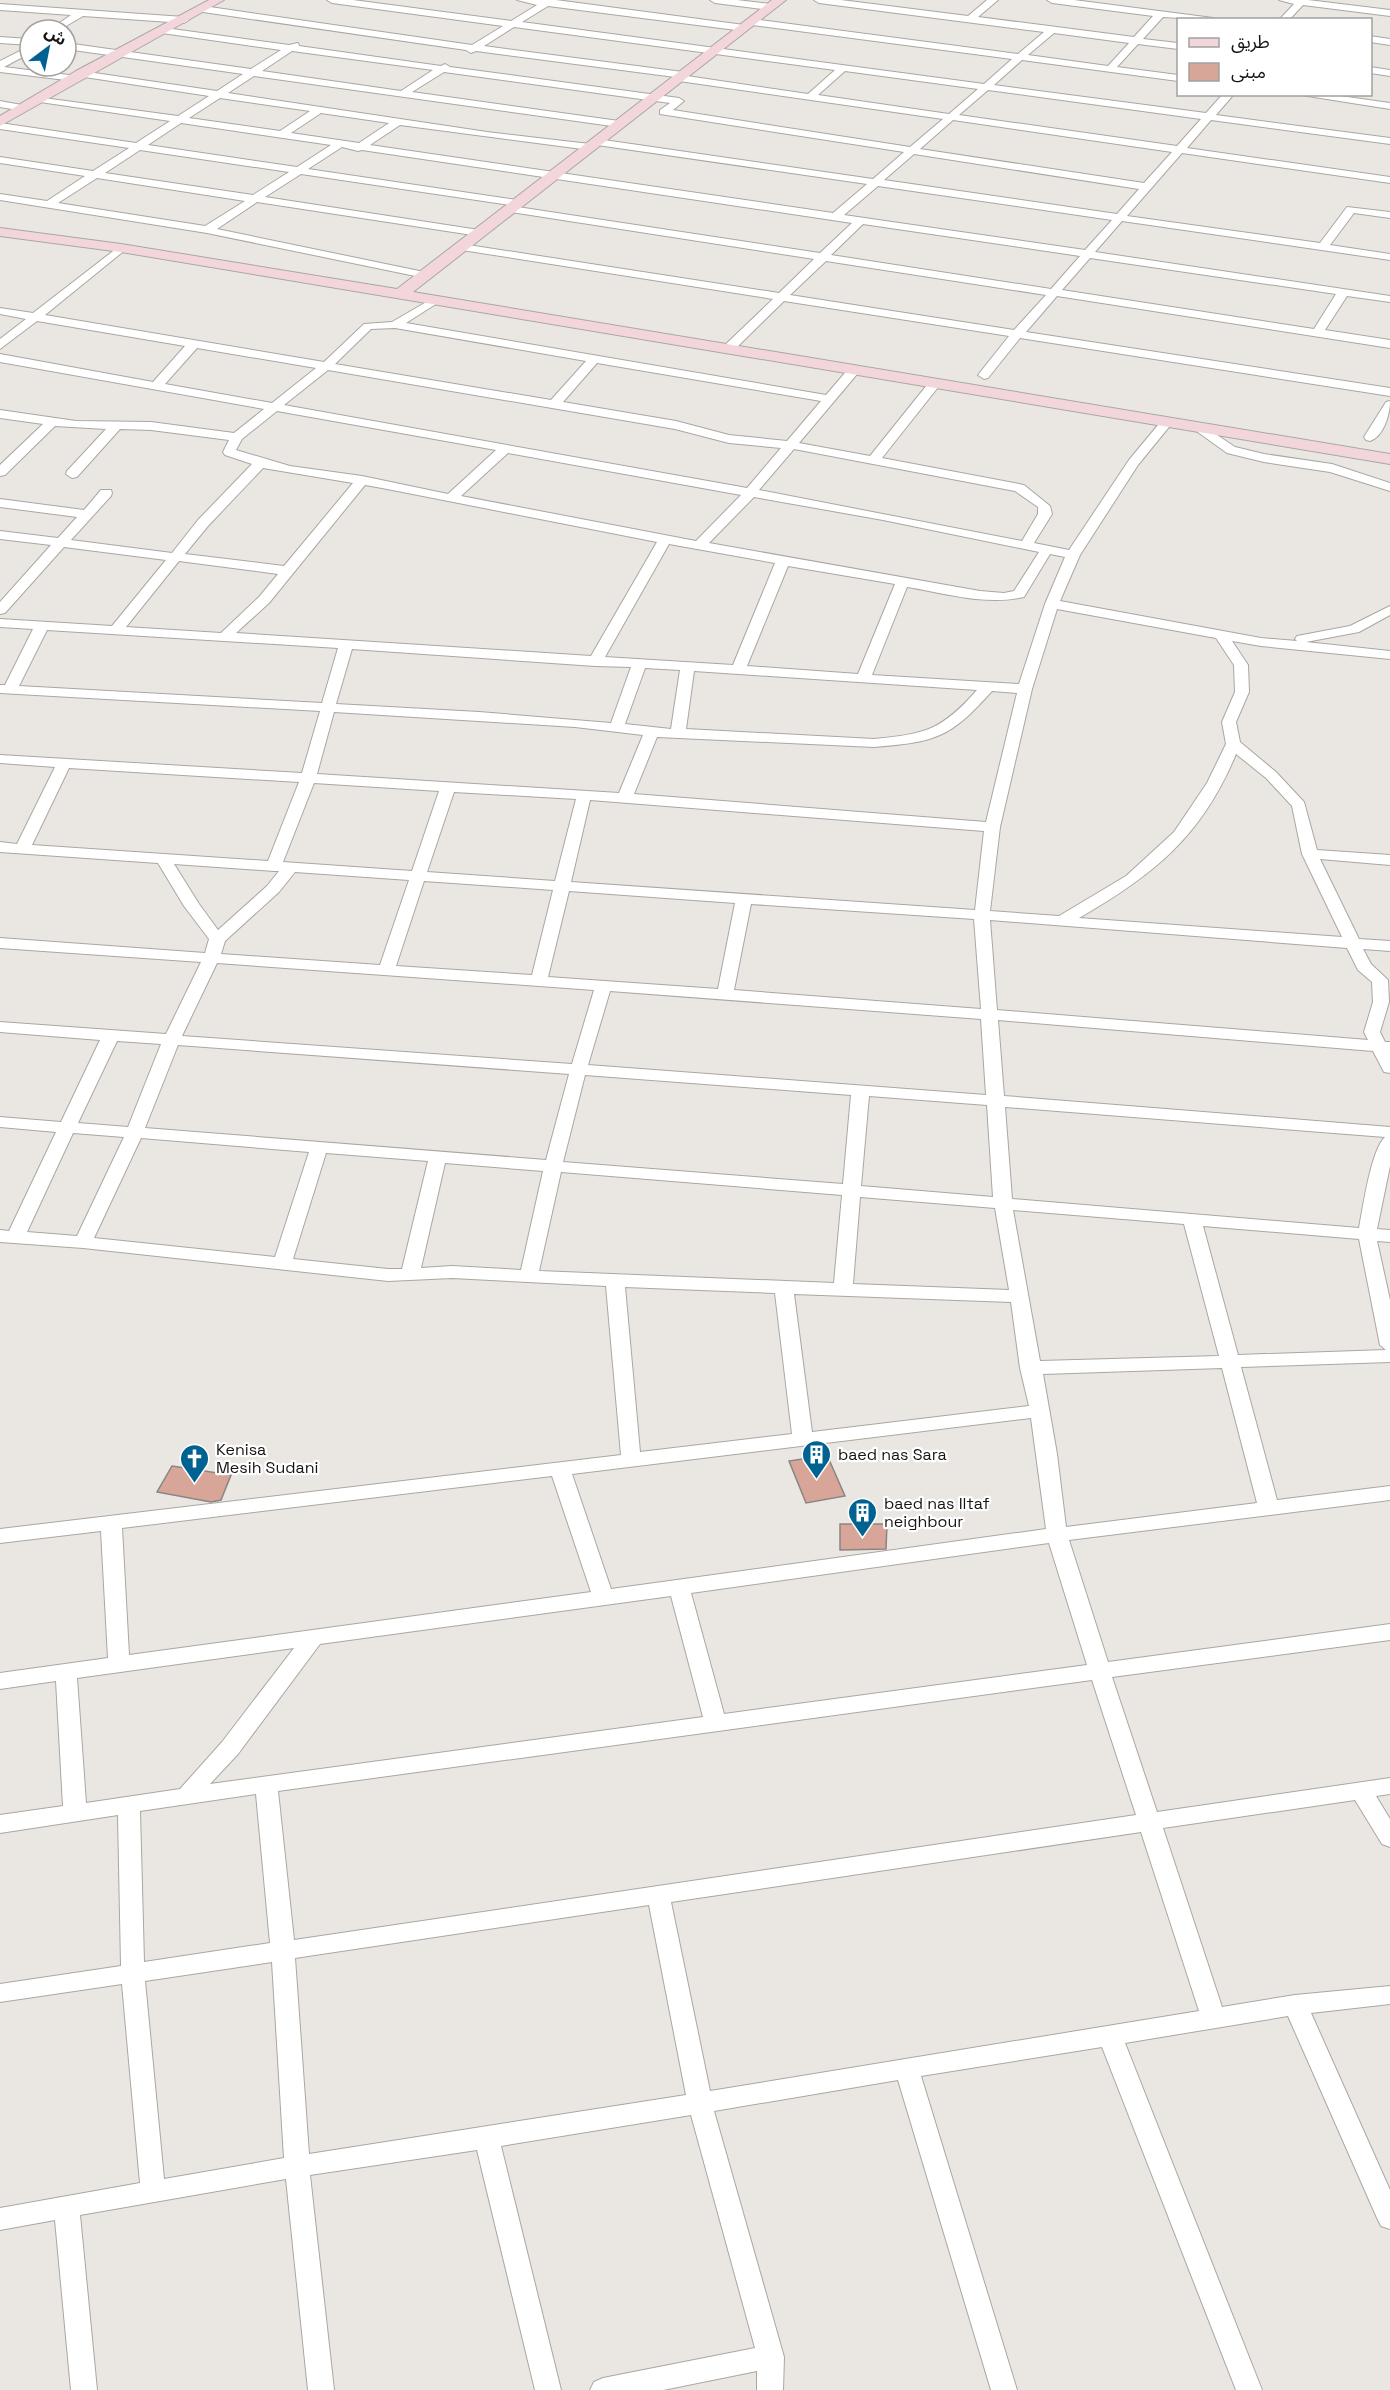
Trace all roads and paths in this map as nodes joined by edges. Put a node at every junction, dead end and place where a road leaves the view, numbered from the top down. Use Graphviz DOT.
graph roads {
  1 [pos="8,0"];
  2 [pos="218,0"];
  3 [pos="332,0"];
  4 [pos="522,0"];
  5 [pos="715,0"];
  6 [pos="819,0"];
  7 [pos="993,0"];
  8 [pos="1053,0"];
  9 [pos="1284,0"];
  10 [pos="1077,1"];
  11 [pos="1302,1"];
  12 [pos="365,2"];
  13 [pos="548,2"];
  14 [pos="775,3"];
  15 [pos="0,6"];
  16 [pos="203,9"];
  17 [pos="82,12"];
  18 [pos="1161,13"];
  19 [pos="1390,13"];
  20 [pos="73,18"];
  21 [pos="1196,18"];
  22 [pos="1285,18"];
  23 [pos="970,19"];
  24 [pos="184,20"];
  25 [pos="513,24"];
  26 [pos="748,25"];
  27 [pos="324,26"];
  28 [pos="1052,30"];
  29 [pos="165,31"];
  30 [pos="1372,39"];
  31 [pos="0,40"];
  32 [pos="1136,40"];
  33 [pos="18,41"];
  34 [pos="1390,42"];
  35 [pos="1177,46"];
  36 [pos="78,47"];
  37 [pos="290,48"];
  38 [pos="474,48"];
  39 [pos="714,51"];
  40 [pos="124,53"];
  41 [pos="18,56"];
  42 [pos="1020,57"];
  43 [pos="0,67"];
  44 [pos="843,68"];
  45 [pos="18,69"];
  46 [pos="442,69"];
  47 [pos="1110,69"];
  48 [pos="1372,70"];
  49 [pos="1388,70"];
  50 [pos="252,72"];
  51 [pos="78,76"];
  52 [pos="681,76"];
  53 [pos="75,78"];
  54 [pos="1177,78"];
  55 [pos="986,87"];
  56 [pos="403,94"];
  57 [pos="219,96"];
  58 [pos="1227,96"];
  59 [pos="1315,96"];
  60 [pos="654,97"];
  61 [pos="810,97"];
  62 [pos="40,99"];
  63 [pos="461,101"];
  64 [pos="0,104"];
  65 [pos="1390,106"];
  66 [pos="23,108"];
  67 [pos="319,110"];
  68 [pos="951,117"];
  69 [pos="1209,117"];
  70 [pos="178,121"];
  71 [pos="398,122"];
  72 [pos="0,124"];
  73 [pos="619,124"];
  74 [pos="428,126"];
  75 [pos="279,136"];
  76 [pos="1390,141"];
  77 [pos="593,144"];
  78 [pos="338,145"];
  79 [pos="136,147"];
  80 [pos="358,148"];
  81 [pos="1180,150"];
  82 [pos="911,151"];
  83 [pos="0,160"];
  84 [pos="295,172"];
  85 [pos="92,174"];
  86 [pos="554,176"];
  87 [pos="1390,180"];
  88 [pos="875,182"];
  89 [pos="1147,187"];
  90 [pos="0,197"];
  91 [pos="257,199"];
  92 [pos="48,205"];
  93 [pos="514,206"];
  94 [pos="1390,215"];
  95 [pos="835,217"];
  96 [pos="1119,218"];
  97 [pos="860,221"];
  98 [pos="207,230"];
  99 [pos="0,232"];
  100 [pos="479,233"];
  101 [pos="462,247"];
  102 [pos="121,248"];
  103 [pos="1322,248"];
  104 [pos="1087,255"];
  105 [pos="823,257"];
  106 [pos="1390,257"];
  107 [pos="425,275"];
  108 [pos="1053,292"];
  109 [pos="1343,293"];
  110 [pos="400,294"];
  111 [pos="782,297"];
  112 [pos="435,300"];
  113 [pos="1390,300"];
  114 [pos="0,311"];
  115 [pos="36,316"];
  116 [pos="395,325"];
  117 [pos="1317,333"];
  118 [pos="1017,334"];
  119 [pos="195,342"];
  120 [pos="1390,344"];
  121 [pos="0,345"];
  122 [pos="728,349"];
  123 [pos="0,358"];
  124 [pos="594,359"];
  125 [pos="328,364"];
  126 [pos="854,370"];
  127 [pos="984,375"];
  128 [pos="935,383"];
  129 [pos="157,385"];
  130 [pos="1390,392"];
  131 [pos="828,399"];
  132 [pos="554,404"];
  133 [pos="1390,405"];
  134 [pos="275,407"];
  135 [pos="0,414"];
  136 [pos="52,422"];
  137 [pos="1167,422"];
  138 [pos="118,424"];
  139 [pos="1199,427"];
  140 [pos="237,437"];
  141 [pos="1370,437"];
  142 [pos="791,445"];
  143 [pos="506,448"];
  144 [pos="1390,459"];
  145 [pos="873,460"];
  146 [pos="260,463"];
  147 [pos="0,472"];
  148 [pos="72,474"];
  149 [pos="362,480"];
  150 [pos="1390,487"];
  151 [pos="106,493"];
  152 [pos="750,493"];
  153 [pos="451,498"];
  154 [pos="0,503"];
  155 [pos="86,514"];
  156 [pos="0,535"];
  157 [pos="665,540"];
  158 [pos="59,543"];
  159 [pos="1026,545"];
  160 [pos="699,546"];
  161 [pos="1047,549"];
  162 [pos="1073,555"];
  163 [pos="177,556"];
  164 [pos="783,561"];
  165 [pos="288,571"];
  166 [pos="902,582"];
  167 [pos="1052,604"];
  168 [pos="0,610"];
  169 [pos="1390,610"];
  170 [pos="0,623"];
  171 [pos="42,626"];
  172 [pos="117,629"];
  173 [pos="1221,635"];
  174 [pos="225,636"];
  175 [pos="1261,642"];
  176 [pos="346,644"];
  177 [pos="1390,655"];
  178 [pos="595,662"];
  179 [pos="639,665"];
  180 [pos="687,668"];
  181 [pos="738,671"];
  182 [pos="864,679"];
  183 [pos="987,687"];
  184 [pos="5,689"];
  185 [pos="1025,689"];
  186 [pos="327,708"];
  187 [pos="616,728"];
  188 [pos="652,732"];
  189 [pos="678,734"];
  190 [pos="1233,744"];
  191 [pos="0,759"];
  192 [pos="64,763"];
  193 [pos="308,778"];
  194 [pos="448,787"];
  195 [pos="584,796"];
  196 [pos="625,798"];
  197 [pos="992,827"];
  198 [pos="0,847"];
  199 [pos="22,849"];
  200 [pos="1310,854"];
  201 [pos="163,858"];
  202 [pos="1390,860"];
  203 [pos="274,866"];
  204 [pos="291,867"];
  205 [pos="420,876"];
  206 [pos="563,886"];
  207 [pos="744,898"];
  208 [pos="982,915"];
  209 [pos="1060,922"];
  210 [pos="217,939"];
  211 [pos="0,943"];
  212 [pos="1354,944"];
  213 [pos="1390,946"];
  214 [pos="211,958"];
  215 [pos="386,970"];
  216 [pos="539,980"];
  217 [pos="604,985"];
  218 [pos="725,994"];
  219 [pos="988,1015"];
  220 [pos="0,1027"];
  221 [pos="111,1035"];
  222 [pos="171,1041"];
  223 [pos="1385,1046"];
  224 [pos="1390,1068"];
  225 [pos="577,1071"];
  226 [pos="860,1092"];
  227 [pos="994,1100"];
  228 [pos="0,1122"];
  229 [pos="68,1128"];
  230 [pos="135,1132"];
  231 [pos="1390,1132"];
  232 [pos="1390,1141"];
  233 [pos="319,1147"];
  234 [pos="438,1156"];
  235 [pos="552,1166"];
  236 [pos="850,1191"];
  237 [pos="1003,1204"];
  238 [pos="1192,1220"];
  239 [pos="1367,1234"];
  240 [pos="1390,1236"];
  241 [pos="8,1237"];
  242 [pos="83,1242"];
  243 [pos="282,1264"];
  244 [pos="410,1274"];
  245 [pos="529,1276"];
  246 [pos="615,1281"];
  247 [pos="784,1287"];
  248 [pos="843,1290"];
  249 [pos="1017,1296"];
  250 [pos="1390,1345"];
  251 [pos="1390,1356"];
  252 [pos="1230,1361"];
  253 [pos="1030,1368"];
  254 [pos="1039,1411"];
  255 [pos="803,1440"];
  256 [pos="632,1460"];
  257 [pos="560,1469"];
  258 [pos="1390,1493"];
  259 [pos="1269,1508"];
  260 [pos="111,1523"];
  261 [pos="1057,1535"];
  262 [pos="0,1536"];
  263 [pos="678,1586"];
  264 [pos="603,1597"];
  265 [pos="1390,1632"];
  266 [pos="315,1636"];
  267 [pos="119,1665"];
  268 [pos="1100,1672"];
  269 [pos="66,1673"];
  270 [pos="0,1682"];
  271 [pos="716,1724"];
  272 [pos="266,1784"];
  273 [pos="1390,1786"];
  274 [pos="1360,1790"];
  275 [pos="187,1795"];
  276 [pos="129,1805"];
  277 [pos="75,1813"];
  278 [pos="1149,1821"];
  279 [pos="0,1824"];
  280 [pos="1390,1838"];
  281 [pos="658,1895"];
  282 [pos="283,1952"];
  283 [pos="133,1975"];
  284 [pos="0,1993"];
  285 [pos="1390,1995"];
  286 [pos="1295,2005"];
  287 [pos="1214,2019"];
  288 [pos="1110,2036"];
  289 [pos="907,2069"];
  290 [pos="700,2103"];
  291 [pos="487,2138"];
  292 [pos="297,2166"];
  293 [pos="153,2192"];
  294 [pos="67,2207"];
  295 [pos="1390,2217"];
  296 [pos="0,2219"];
  297 [pos="771,2357"];
  298 [pos="84,2390"];
  299 [pos="321,2390"];
  300 [pos="548,2390"];
  301 [pos="603,2390"];
  302 [pos="770,2390"];
  303 [pos="1004,2390"];
  304 [pos="1249,2390"];
  1 -- 15 [label="street"];
  2 -- 16 [label="street"];
  3 -- 12 [label="street"];
  4 -- 13 [label="street"];
  5 -- 14 [label="street"];
  6 -- 23 [label="street"];
  7 -- 23 [label="street"];
  8 -- 10 [label="street"];
  9 -- 11 [label="street"];
  10 -- 18 [label="street"];
  11 -- 19 [label="street"];
  11 -- 22 [label="street"];
  12 -- 25 [label="street"];
  12 -- 27 [label="street"];
  13 -- 25 [label="street"];
  13 -- 26 [label="street"];
  14 -- 26 [label="street"];
  15 -- 17 [label="street"];
  16 -- 24 [label="street"];
  16 -- 27 [label="street"];
  17 -- 20 [label="street"];
  17 -- 24 [label="street"];
  18 -- 21 [label="street"];
  18 -- 32 [label="street"];
  23 -- 28 [label="street"];
  24 -- 29 [label="street"];
  25 -- 38 [label="street"];
  25 -- 39 [label="street"];
  26 -- 39 [label="street"];
  26 -- 42 [label="street"];
  27 -- 37 [label="street"];
  27 -- 38 [label="street"];
  28 -- 32 [label="street"];
  28 -- 42 [label="street"];
  29 -- 37 [label="street"];
  29 -- 40 [label="street"];
  30 -- 34 [label="street"];
  31 -- 33 [label="street"];
  32 -- 35 [label="street"];
  32 -- 47 [label="street"];
  36 -- 40 [label="street"];
  37 -- 46 [label="street"];
  37 -- 50 [label="street"];
  38 -- 46 [label="street"];
  38 -- 52 [label="street"];
  39 -- 44 [label="street"];
  39 -- 52 [label="street"];
  40 -- 50 [label="street"];
  40 -- 51 [label="street"];
  41 -- 43 [label="street"];
  42 -- 47 [label="street"];
  42 -- 55 [label="street"];
  43 -- 45 [label="street"];
  44 -- 55 [label="street"];
  44 -- 61 [label="street"];
  46 -- 56 [label="street"];
  46 -- 60 [label="street"];
  47 -- 54 [label="street"];
  48 -- 49 [label="street"];
  50 -- 56 [label="street"];
  50 -- 57 [label="street"];
  51 -- 57 [label="street"];
  52 -- 60 [label="street"];
  52 -- 61 [label="street"];
  53 -- 62 [label="street"];
  55 -- 68 [label="street"];
  55 -- 69 [label="street"];
  56 -- 63 [label="street"];
  57 -- 67 [label="street"];
  57 -- 70 [label="street"];
  58 -- 69 [label="street"];
  59 -- 65 [label="street"];
  60 -- 73 [label="street"];
  60 -- 82 [label="street"];
  61 -- 68 [label="street"];
  62 -- 66 [label="street"];
  62 -- 70 [label="street"];
  63 -- 73 [label="street"];
  63 -- 74 [label="street"];
  64 -- 66 [label="street"];
  66 -- 72 [label="street"];
  67 -- 71 [label="street"];
  67 -- 75 [label="street"];
  68 -- 81 [label="street"];
  68 -- 82 [label="street"];
  69 -- 76 [label="street"];
  69 -- 81 [label="street"];
  70 -- 75 [label="street"];
  70 -- 79 [label="street"];
  71 -- 74 [label="street"];
  71 -- 80 [label="street"];
  72 -- 79 [label="street"];
  73 -- 77 [label="street"];
  74 -- 77 [label="street"];
  75 -- 78 [label="street"];
  77 -- 86 [label="street"];
  77 -- 88 [label="street"];
  78 -- 80 [label="street"];
  78 -- 84 [label="street"];
  79 -- 84 [label="street"];
  79 -- 85 [label="street"];
  80 -- 86 [label="street"];
  81 -- 87 [label="street"];
  81 -- 89 [label="street"];
  82 -- 88 [label="street"];
  82 -- 89 [label="street"];
  83 -- 85 [label="street"];
  84 -- 91 [label="street"];
  84 -- 93 [label="street"];
  85 -- 91 [label="street"];
  85 -- 92 [label="street"];
  86 -- 93 [label="street"];
  86 -- 95 [label="street"];
  88 -- 95 [label="street"];
  88 -- 96 [label="street"];
  89 -- 96 [label="street"];
  90 -- 92 [label="street"];
  91 -- 98 [label="street"];
  91 -- 100 [label="street"];
  92 -- 98 [label="street"];
  93 -- 100 [label="street"];
  93 -- 105 [label="street"];
  94 -- 103 [label="street"];
  95 -- 97 [label="street"];
  96 -- 103 [label="street"];
  96 -- 104 [label="street"];
  97 -- 104 [label="street"];
  97 -- 105 [label="street"];
  98 -- 107 [label="street"];
  99 -- 102 [label="street"];
  100 -- 101 [label="street"];
  101 -- 107 [label="street"];
  101 -- 111 [label="street"];
  102 -- 110 [label="street"];
  102 -- 115 [label="street"];
  103 -- 106 [label="street"];
  104 -- 108 [label="street"];
  104 -- 109 [label="street"];
  105 -- 108 [label="street"];
  105 -- 111 [label="street"];
  107 -- 110 [label="street"];
  108 -- 117 [label="street"];
  108 -- 118 [label="street"];
  109 -- 113 [label="street"];
  109 -- 117 [label="street"];
  110 -- 112 [label="street"];
  111 -- 118 [label="street"];
  111 -- 122 [label="street"];
  112 -- 116 [label="street"];
  112 -- 122 [label="street"];
  114 -- 115 [label="street"];
  115 -- 119 [label="street"];
  115 -- 121 [label="street"];
  116 -- 124 [label="street"];
  116 -- 125 [label="street"];
  117 -- 120 [label="street"];
  118 -- 127 [label="street"];
  118 -- 130 [label="street"];
  119 -- 125 [label="street"];
  119 -- 129 [label="street"];
  122 -- 126 [label="street"];
  123 -- 129 [label="street"];
  124 -- 131 [label="street"];
  124 -- 132 [label="street"];
  125 -- 132 [label="street"];
  125 -- 134 [label="street"];
  126 -- 128 [label="street"];
  126 -- 131 [label="street"];
  128 -- 137 [label="street"];
  128 -- 145 [label="street"];
  129 -- 134 [label="street"];
  131 -- 142 [label="street"];
  132 -- 142 [label="street"];
  133 -- 141 [label="street"];
  134 -- 140 [label="street"];
  134 -- 143 [label="street"];
  135 -- 136 [label="street"];
  136 -- 138 [label="street"];
  136 -- 147 [label="street"];
  137 -- 139 [label="street"];
  137 -- 162 [label="street"];
  138 -- 140 [label="street"];
  138 -- 148 [label="street"];
  139 -- 144 [label="street"];
  139 -- 150 [label="street"];
  140 -- 146 [label="street"];
  142 -- 145 [label="street"];
  142 -- 152 [label="street"];
  143 -- 152 [label="street"];
  143 -- 153 [label="street"];
  145 -- 159 [label="street"];
  146 -- 149 [label="street"];
  146 -- 163 [label="street"];
  149 -- 153 [label="street"];
  149 -- 165 [label="street"];
  151 -- 155 [label="street"];
  152 -- 159 [label="street"];
  152 -- 160 [label="street"];
  153 -- 157 [label="street"];
  154 -- 155 [label="street"];
  155 -- 158 [label="street"];
  156 -- 158 [label="street"];
  157 -- 160 [label="street"];
  157 -- 178 [label="street"];
  158 -- 163 [label="street"];
  158 -- 168 [label="street"];
  159 -- 161 [label="street"];
  160 -- 164 [label="street"];
  161 -- 162 [label="street"];
  161 -- 166 [label="street"];
  162 -- 167 [label="street"];
  163 -- 165 [label="street"];
  163 -- 172 [label="street"];
  164 -- 166 [label="street"];
  164 -- 181 [label="street"];
  165 -- 174 [label="street"];
  166 -- 182 [label="street"];
  167 -- 173 [label="street"];
  167 -- 185 [label="street"];
  169 -- 175 [label="street"];
  170 -- 171 [label="street"];
  171 -- 172 [label="street"];
  171 -- 184 [label="street"];
  172 -- 174 [label="street"];
  173 -- 175 [label="street"];
  173 -- 190 [label="street"];
  174 -- 176 [label="street"];
  175 -- 177 [label="street"];
  176 -- 178 [label="street"];
  176 -- 186 [label="street"];
  178 -- 179 [label="street"];
  179 -- 180 [label="street"];
  179 -- 187 [label="street"];
  180 -- 181 [label="street"];
  180 -- 189 [label="street"];
  181 -- 182 [label="street"];
  182 -- 183 [label="street"];
  183 -- 185 [label="street"];
  183 -- 189 [label="street"];
  184 -- 186 [label="street"];
  185 -- 197 [label="street"];
  186 -- 187 [label="street"];
  186 -- 193 [label="street"];
  187 -- 188 [label="street"];
  188 -- 189 [label="street"];
  188 -- 196 [label="street"];
  190 -- 200 [label="street"];
  190 -- 209 [label="street"];
  191 -- 192 [label="street"];
  192 -- 193 [label="street"];
  192 -- 199 [label="street"];
  193 -- 194 [label="street"];
  193 -- 203 [label="street"];
  194 -- 195 [label="street"];
  194 -- 205 [label="street"];
  195 -- 196 [label="street"];
  195 -- 206 [label="street"];
  196 -- 197 [label="street"];
  197 -- 208 [label="street"];
  198 -- 199 [label="street"];
  199 -- 201 [label="street"];
  200 -- 202 [label="street"];
  200 -- 212 [label="street"];
  201 -- 203 [label="street"];
  201 -- 210 [label="street"];
  203 -- 204 [label="street"];
  204 -- 205 [label="street"];
  204 -- 210 [label="street"];
  205 -- 206 [label="street"];
  205 -- 215 [label="street"];
  206 -- 207 [label="street"];
  206 -- 216 [label="street"];
  207 -- 208 [label="street"];
  207 -- 218 [label="street"];
  208 -- 209 [label="street"];
  208 -- 219 [label="street"];
  209 -- 212 [label="street"];
  210 -- 214 [label="street"];
  211 -- 214 [label="street"];
  212 -- 213 [label="street"];
  212 -- 223 [label="street"];
  214 -- 215 [label="street"];
  214 -- 222 [label="street"];
  215 -- 216 [label="street"];
  216 -- 217 [label="street"];
  217 -- 218 [label="street"];
  217 -- 225 [label="street"];
  218 -- 219 [label="street"];
  219 -- 223 [label="street"];
  219 -- 227 [label="street"];
  220 -- 221 [label="street"];
  221 -- 222 [label="street"];
  221 -- 229 [label="street"];
  222 -- 225 [label="street"];
  222 -- 230 [label="street"];
  223 -- 224 [label="street"];
  225 -- 226 [label="street"];
  225 -- 235 [label="street"];
  226 -- 227 [label="street"];
  226 -- 236 [label="street"];
  227 -- 231 [label="street"];
  227 -- 237 [label="street"];
  228 -- 229 [label="street"];
  229 -- 230 [label="street"];
  229 -- 241 [label="street"];
  230 -- 233 [label="street"];
  230 -- 242 [label="street"];
  232 -- 239 [label="street"];
  233 -- 234 [label="street"];
  233 -- 243 [label="street"];
  234 -- 235 [label="street"];
  234 -- 244 [label="street"];
  235 -- 236 [label="street"];
  235 -- 245 [label="street"];
  236 -- 237 [label="street"];
  236 -- 248 [label="street"];
  237 -- 238 [label="street"];
  237 -- 249 [label="street"];
  238 -- 239 [label="street"];
  238 -- 252 [label="street"];
  239 -- 240 [label="street"];
  239 -- 250 [label="street"];
  241 -- 242 [label="street"];
  242 -- 243 [label="street"];
  243 -- 244 [label="street"];
  244 -- 245 [label="street"];
  245 -- 246 [label="street"];
  246 -- 247 [label="street"];
  246 -- 256 [label="street"];
  247 -- 248 [label="street"];
  247 -- 255 [label="street"];
  248 -- 249 [label="street"];
  249 -- 253 [label="street"];
  251 -- 252 [label="street"];
  252 -- 253 [label="street"];
  252 -- 259 [label="street"];
  253 -- 254 [label="street"];
  254 -- 255 [label="street"];
  254 -- 261 [label="street"];
  255 -- 256 [label="street"];
  256 -- 257 [label="street"];
  257 -- 260 [label="street"];
  257 -- 264 [label="street"];
  258 -- 259 [label="street"];
  259 -- 261 [label="street"];
  260 -- 262 [label="street"];
  260 -- 267 [label="street"];
  261 -- 263 [label="street"];
  261 -- 268 [label="street"];
  263 -- 264 [label="street"];
  263 -- 271 [label="street"];
  264 -- 266 [label="street"];
  265 -- 268 [label="street"];
  266 -- 267 [label="street"];
  266 -- 275 [label="street"];
  267 -- 269 [label="street"];
  268 -- 271 [label="street"];
  268 -- 278 [label="street"];
  269 -- 270 [label="street"];
  269 -- 277 [label="street"];
  271 -- 272 [label="street"];
  272 -- 275 [label="street"];
  272 -- 282 [label="street"];
  273 -- 274 [label="street"];
  274 -- 278 [label="street"];
  274 -- 280 [label="street"];
  275 -- 276 [label="street"];
  276 -- 277 [label="street"];
  276 -- 283 [label="street"];
  277 -- 279 [label="street"];
  278 -- 281 [label="street"];
  278 -- 287 [label="street"];
  281 -- 282 [label="street"];
  281 -- 290 [label="street"];
  282 -- 283 [label="street"];
  282 -- 292 [label="street"];
  283 -- 284 [label="street"];
  283 -- 293 [label="street"];
  285 -- 286 [label="street"];
  286 -- 287 [label="street"];
  286 -- 295 [label="street"];
  287 -- 288 [label="street"];
  288 -- 289 [label="street"];
  288 -- 304 [label="street"];
  289 -- 290 [label="street"];
  289 -- 303 [label="street"];
  290 -- 291 [label="street"];
  290 -- 297 [label="street"];
  291 -- 292 [label="street"];
  291 -- 300 [label="street"];
  292 -- 293 [label="street"];
  292 -- 299 [label="street"];
  293 -- 294 [label="street"];
  294 -- 296 [label="street"];
  294 -- 298 [label="street"];
  297 -- 301 [label="street"];
  297 -- 302 [label="street"];
}
